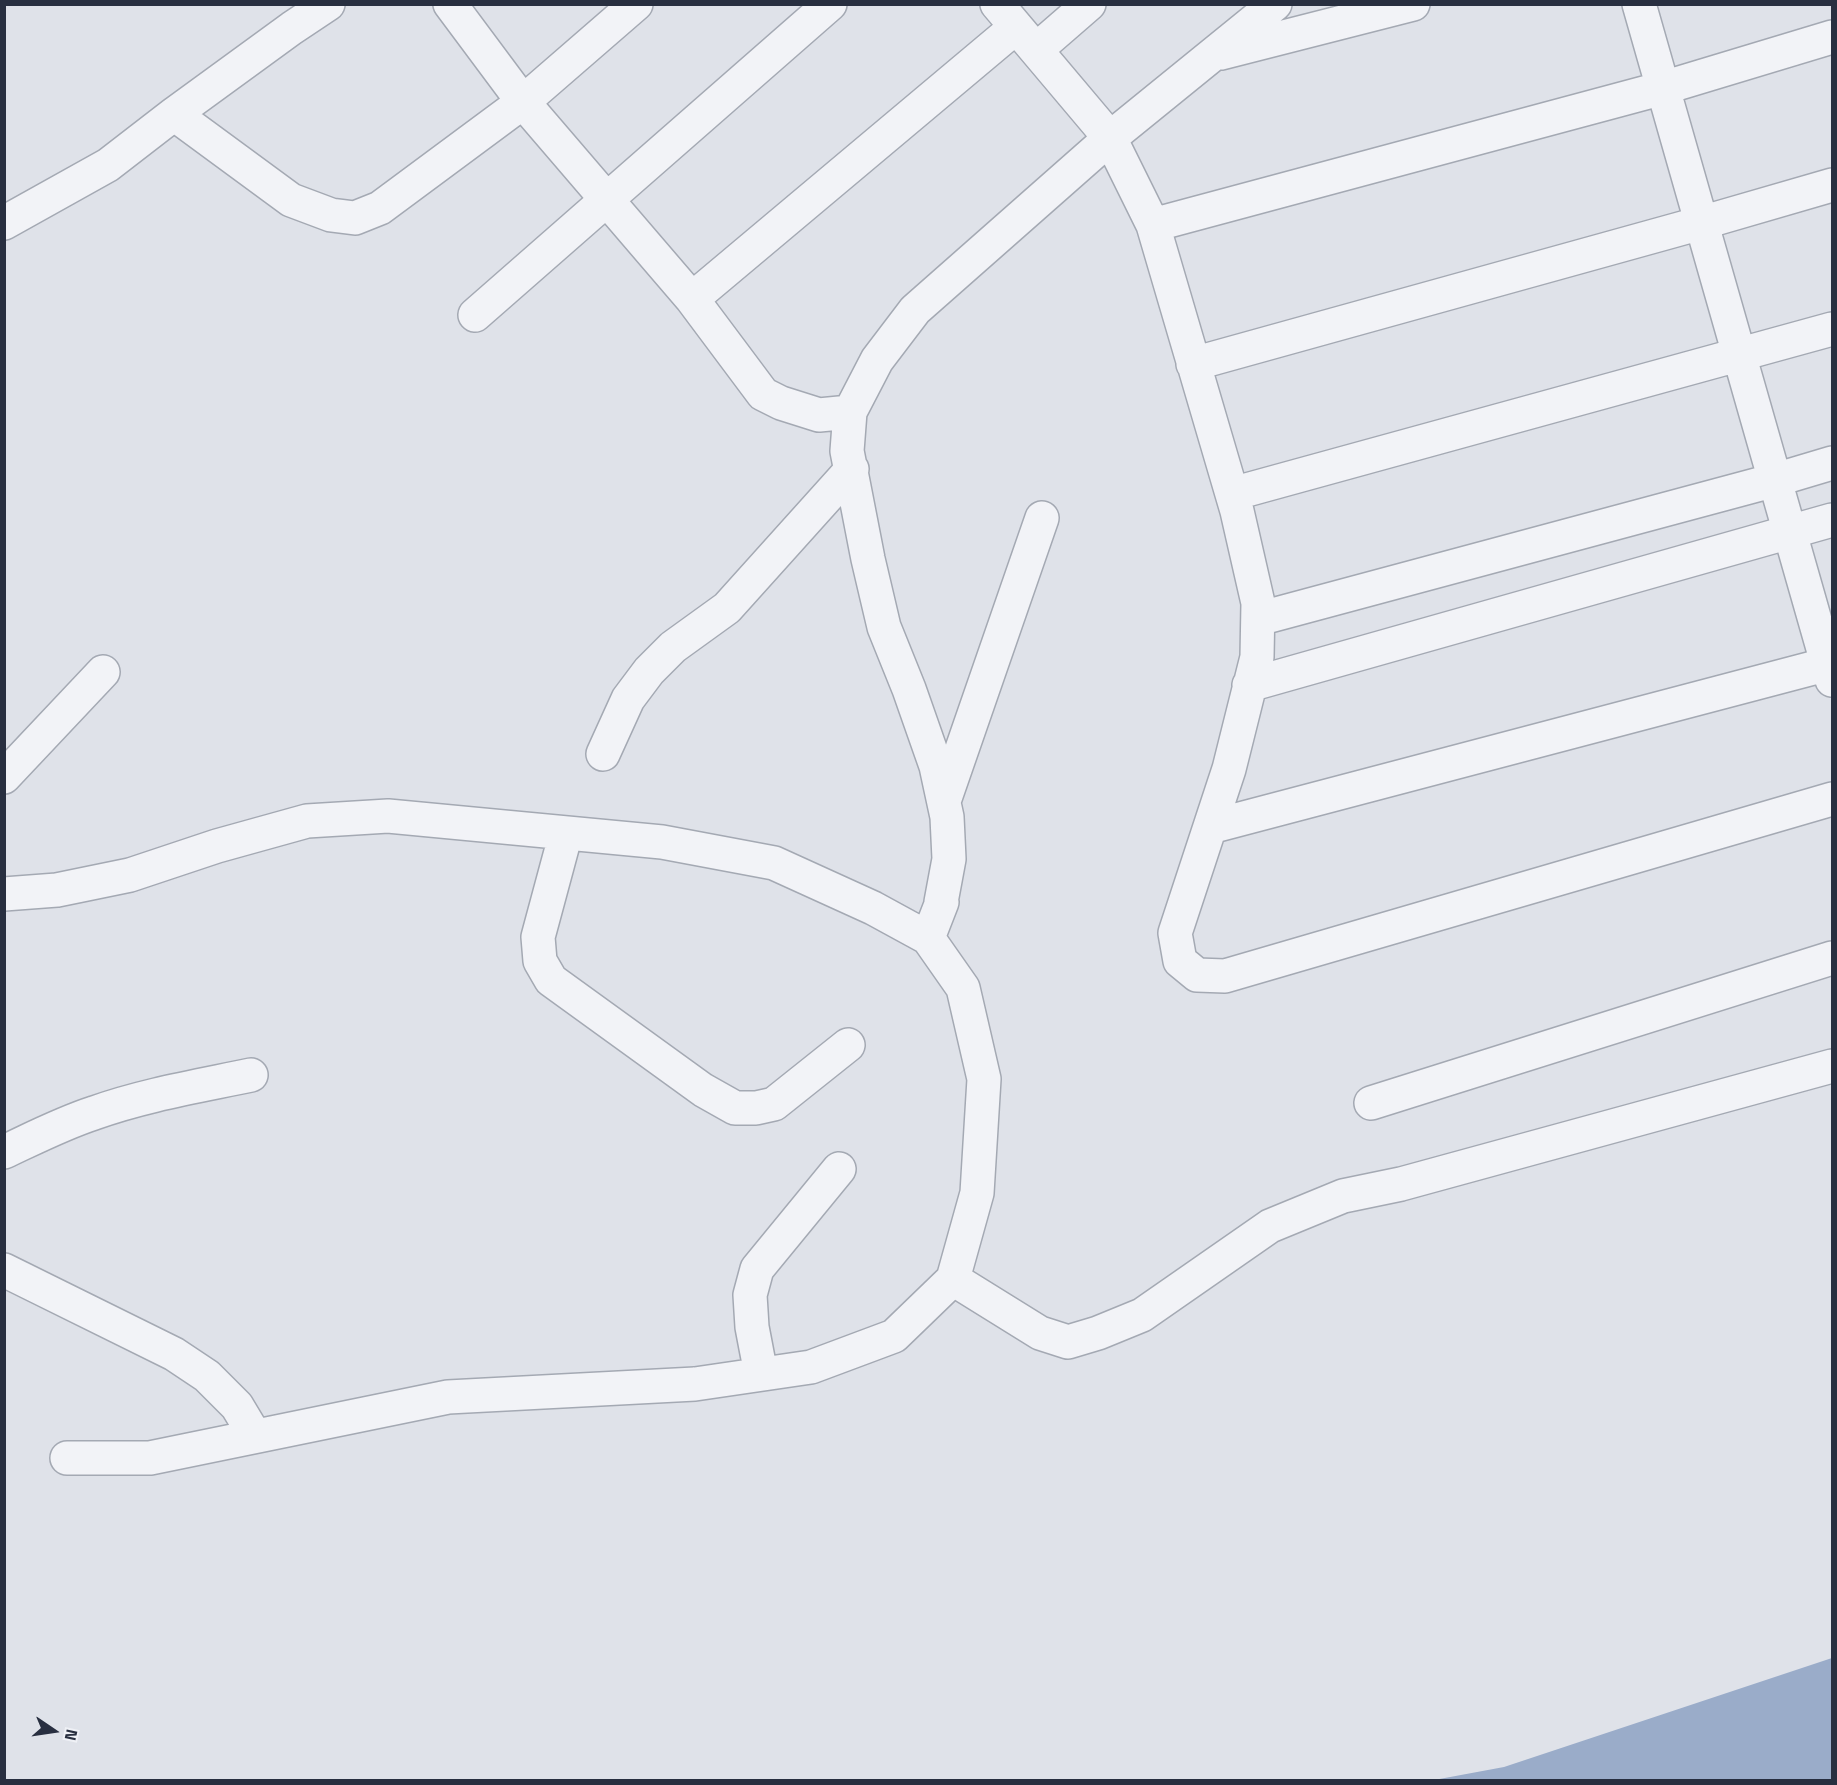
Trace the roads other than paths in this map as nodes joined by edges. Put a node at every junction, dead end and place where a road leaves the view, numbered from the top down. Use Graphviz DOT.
graph roads {
  1 [pos="328,4"];
  2 [pos="450,4"];
  3 [pos="636,4"];
  4 [pos="830,4"];
  5 [pos="1089,4"];
  6 [pos="1275,4"];
  7 [pos="1413,4"];
  8 [pos="1639,4"];
  9 [pos="1016,27"];
  10 [pos="1833,37"];
  11 [pos="1210,56"];
  12 [pos="1663,88"];
  13 [pos="522,102"];
  14 [pos="174,114"];
  15 [pos="1110,138"];
  16 [pos="1833,185"];
  17 [pos="607,201"];
  18 [pos="4,223"];
  19 [pos="1701,223"];
  20 [pos="1153,225"];
  21 [pos="692,299"];
  22 [pos="475,315"];
  23 [pos="1833,329"];
  24 [pos="1739,355"];
  25 [pos="1193,364"];
  26 [pos="850,412"];
  27 [pos="1833,463"];
  28 [pos="852,468"];
  29 [pos="1775,480"];
  30 [pos="1232,494"];
  31 [pos="1042,518"];
  32 [pos="1833,520"];
  33 [pos="1790,531"];
  34 [pos="1258,619"];
  35 [pos="1831,669"];
  36 [pos="103,672"];
  37 [pos="1249,685"];
  38 [pos="603,754"];
  39 [pos="4,777"];
  40 [pos="1833,799"];
  41 [pos="944,801"];
  42 [pos="1210,826"];
  43 [pos="566,833"];
  44 [pos="4,894"];
  45 [pos="928,938"];
  46 [pos="1833,958"];
  47 [pos="849,1045"];
  48 [pos="1833,1066"];
  49 [pos="251,1074"];
  50 [pos="1371,1103"];
  51 [pos="4,1152"];
  52 [pos="839,1169"];
  53 [pos="4,1270"];
  54 [pos="953,1278"];
  55 [pos="761,1374"];
  56 [pos="255,1436"];
  57 [pos="68,1458"];
  1 -- 14 [label="street"];
  2 -- 13 [label="street"];
  3 -- 13 [label="street"];
  4 -- 17 [label="street"];
  5 -- 9 [label="street"];
  6 -- 11 [label="street"];
  7 -- 11 [label="street"];
  8 -- 12 [label="street"];
  9 -- 15 [label="street"];
  9 -- 21 [label="street"];
  10 -- 12 [label="street"];
  11 -- 15 [label="street"];
  12 -- 19 [label="street"];
  12 -- 20 [label="street"];
  13 -- 14 [label="street"];
  13 -- 17 [label="street"];
  14 -- 18 [label="street"];
  15 -- 20 [label="street"];
  15 -- 26 [label="street"];
  16 -- 19 [label="street"];
  17 -- 21 [label="street"];
  17 -- 22 [label="street"];
  19 -- 24 [label="street"];
  19 -- 25 [label="street"];
  20 -- 25 [label="street"];
  21 -- 26 [label="street"];
  23 -- 24 [label="street"];
  24 -- 29 [label="street"];
  24 -- 30 [label="street"];
  25 -- 30 [label="street"];
  26 -- 28 [label="street"];
  27 -- 29 [label="street"];
  28 -- 38 [label="street"];
  28 -- 41 [label="street"];
  29 -- 33 [label="street"];
  29 -- 34 [label="street"];
  30 -- 34 [label="street"];
  31 -- 41 [label="street"];
  32 -- 33 [label="street"];
  33 -- 35 [label="street"];
  33 -- 37 [label="street"];
  34 -- 37 [label="street"];
  35 -- 42 [label="street"];
  36 -- 39 [label="street"];
  37 -- 42 [label="street"];
  40 -- 42 [label="street"];
  41 -- 45 [label="street"];
  43 -- 44 [label="street"];
  43 -- 45 [label="street"];
  43 -- 47 [label="street"];
  45 -- 54 [label="street"];
  46 -- 50 [label="street"];
  48 -- 54 [label="street"];
  49 -- 51 [label="street"];
  52 -- 55 [label="street"];
  53 -- 56 [label="street"];
  54 -- 55 [label="street"];
  55 -- 56 [label="street"];
  56 -- 57 [label="street"];
}
